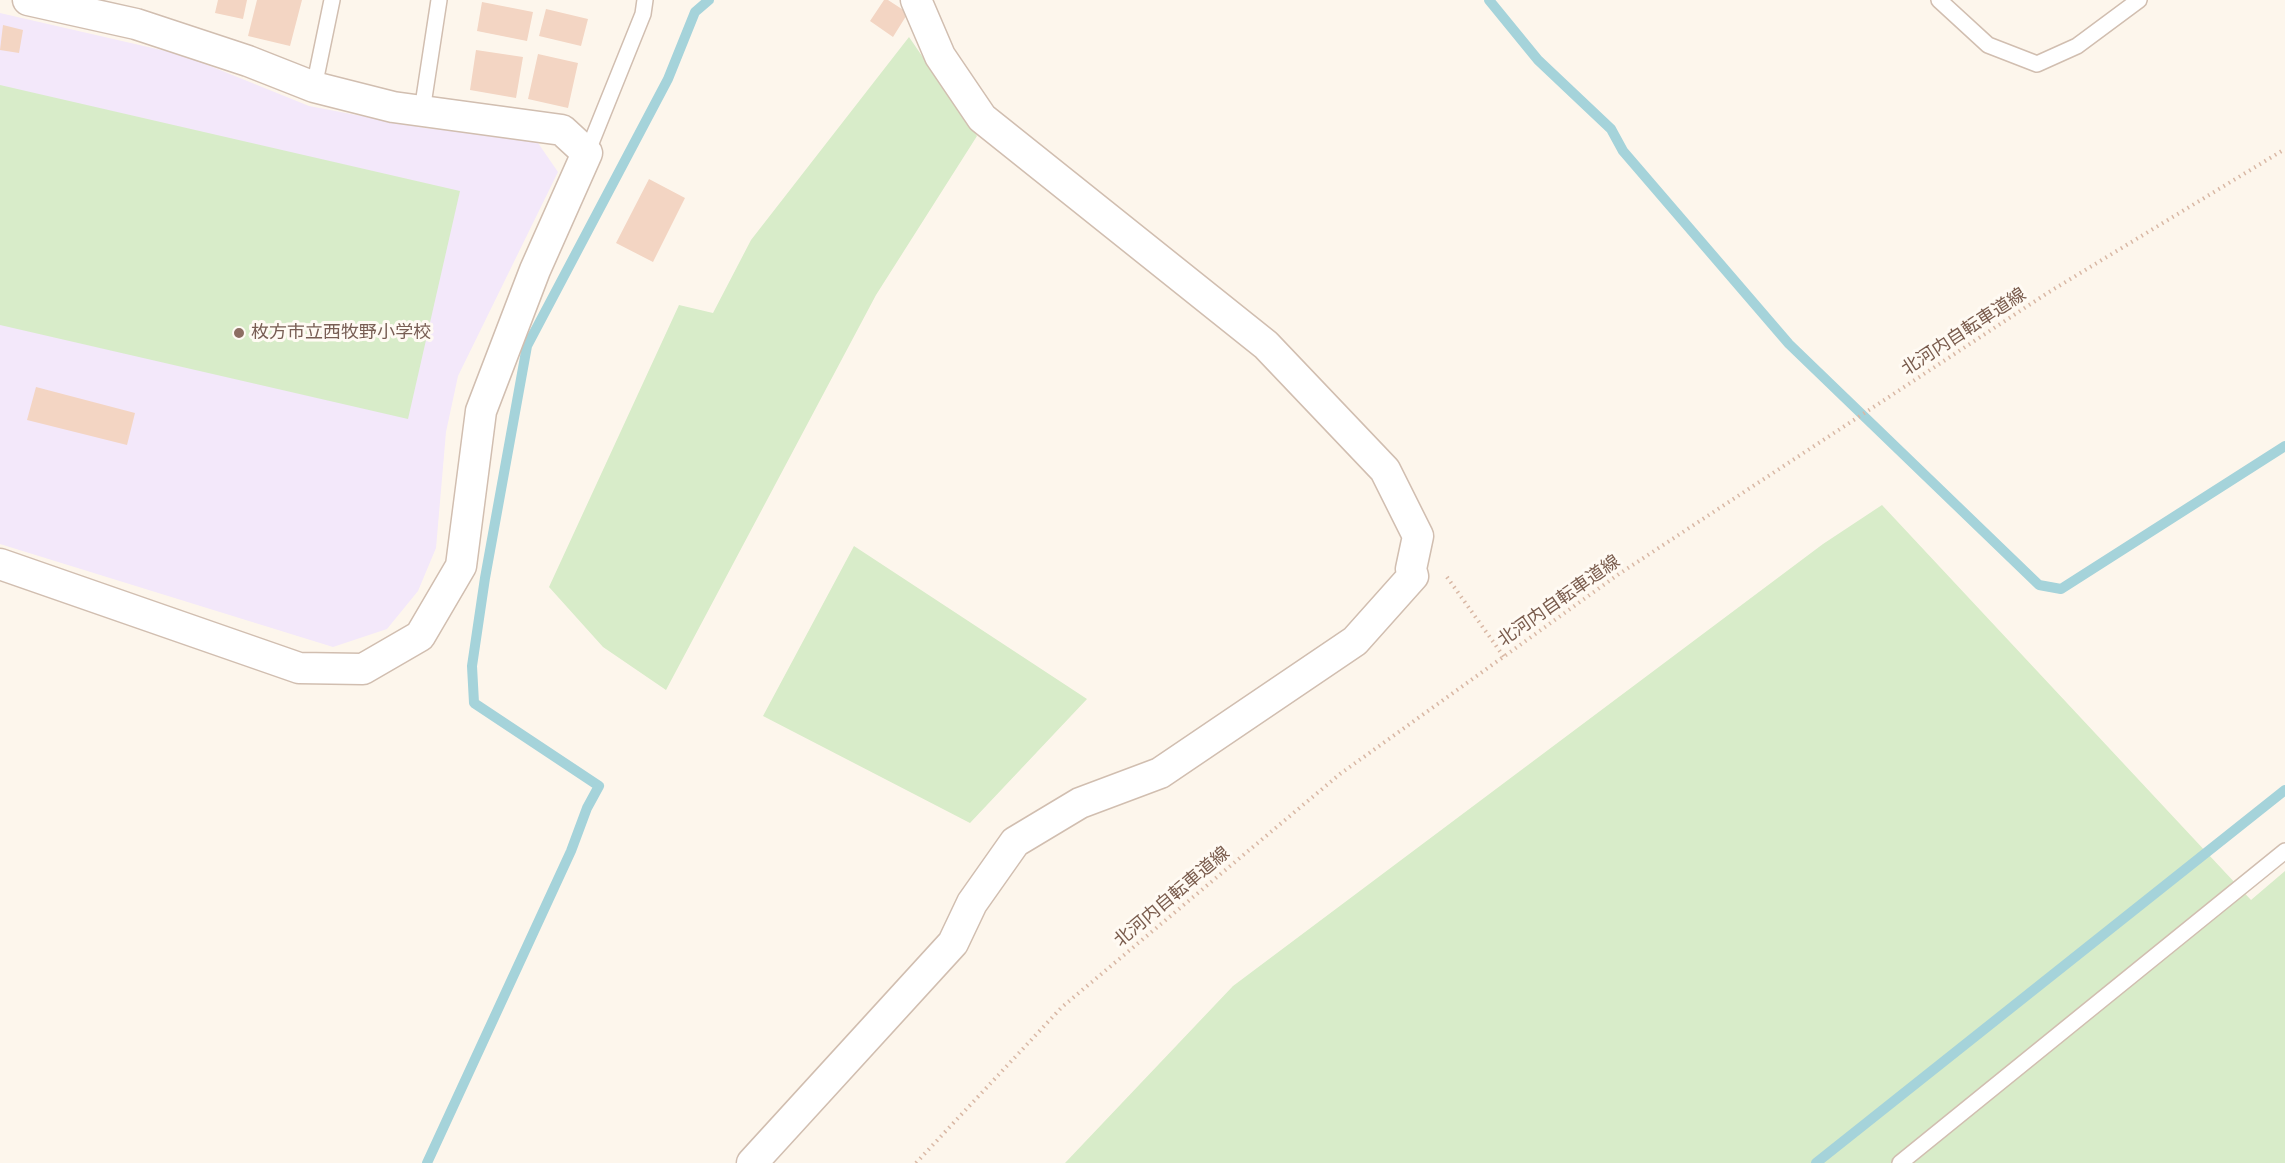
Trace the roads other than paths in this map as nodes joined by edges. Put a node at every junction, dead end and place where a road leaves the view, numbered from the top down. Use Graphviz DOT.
graph roads {
  1 [pos="27,0"];
  2 [pos="332,0"];
  3 [pos="440,0"];
  4 [pos="645,0"];
  5 [pos="916,0"];
  6 [pos="1939,0"];
  7 [pos="2139,0"];
  8 [pos="314,87"];
  9 [pos="422,111"];
  10 [pos="587,153"];
  11 [pos="0,564"];
  12 [pos="2285,851"];
  13 [pos="752,1163"];
  14 [pos="1900,1163"];
  1 -- 8 [label="street"];
  2 -- 8 [label="lane"];
  3 -- 9 [label="lane"];
  4 -- 10 [label="lane"];
  5 -- 13 [label="street"];
  6 -- 7 [label="lane"];
  8 -- 9 [label="street"];
  9 -- 10 [label="street"];
  10 -- 11 [label="street"];
  12 -- 14 [label="lane"];
}
